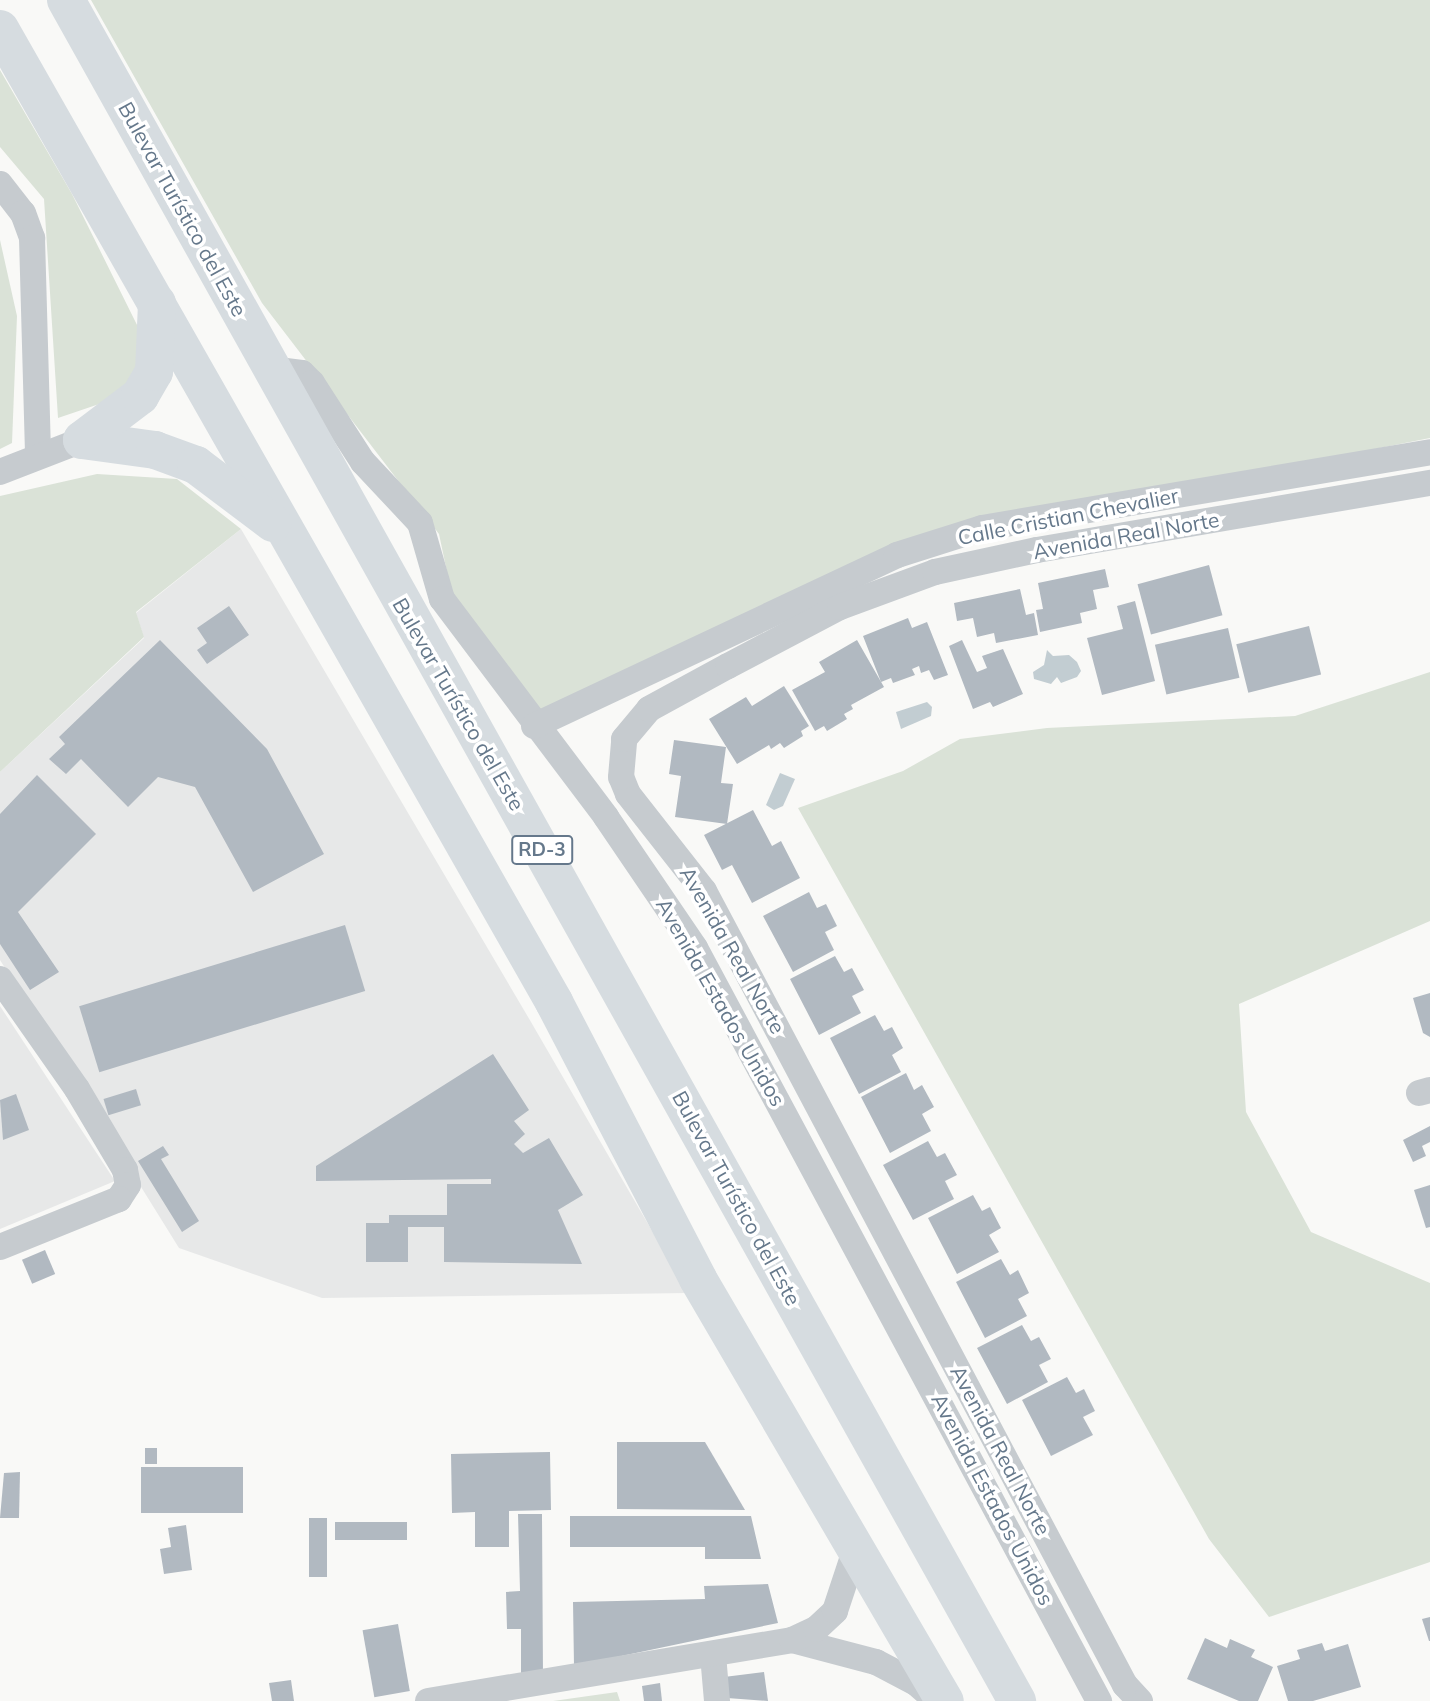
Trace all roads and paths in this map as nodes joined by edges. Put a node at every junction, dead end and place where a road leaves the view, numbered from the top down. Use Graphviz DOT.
graph roads {
  1 [pos="66,0"];
  2 [pos="0,29"];
  3 [pos="0,184"];
  4 [pos="157,300"];
  5 [pos="270,369"];
  6 [pos="82,440"];
  7 [pos="1430,452"];
  8 [pos="38,456"];
  9 [pos="0,472"];
  10 [pos="1430,483"];
  11 [pos="296,542"];
  12 [pos="534,726"];
  13 [pos="0,979"];
  14 [pos="0,1247"];
  15 [pos="855,1551"];
  16 [pos="792,1640"];
  17 [pos="713,1655"];
  18 [pos="428,1701"];
  19 [pos="717,1701"];
  20 [pos="938,1701"];
  21 [pos="945,1701"];
  22 [pos="1017,1701"];
  23 [pos="1099,1701"];
  24 [pos="1140,1701"];
  1 -- 5 [label="highway, Bulevar Turístico del Este / RD-3"];
  2 -- 4 [label="highway, RD-3"];
  3 -- 8 [label="street"];
  4 -- 6 [label="highway"];
  4 -- 11 [label="highway, RD-3"];
  5 -- 12 [label="street, Avenida Estados Unidos"];
  5 -- 22 [label="highway, Bulevar Turístico del Este / RD-3"];
  6 -- 8 [label="street"];
  6 -- 11 [label="highway"];
  7 -- 12 [label="street, Calle Cristian Chevalier"];
  8 -- 9 [label="street"];
  10 -- 24 [label="street, Avenida Real Norte"];
  11 -- 15 [label="highway, RD-3"];
  12 -- 23 [label="street, Avenida Estados Unidos"];
  13 -- 14 [label="street"];
  15 -- 16 [label="street"];
  15 -- 21 [label="highway, RD-3"];
  16 -- 17 [label="street"];
  16 -- 20 [label="street"];
  17 -- 18 [label="street"];
  17 -- 19 [label="street"];
}
